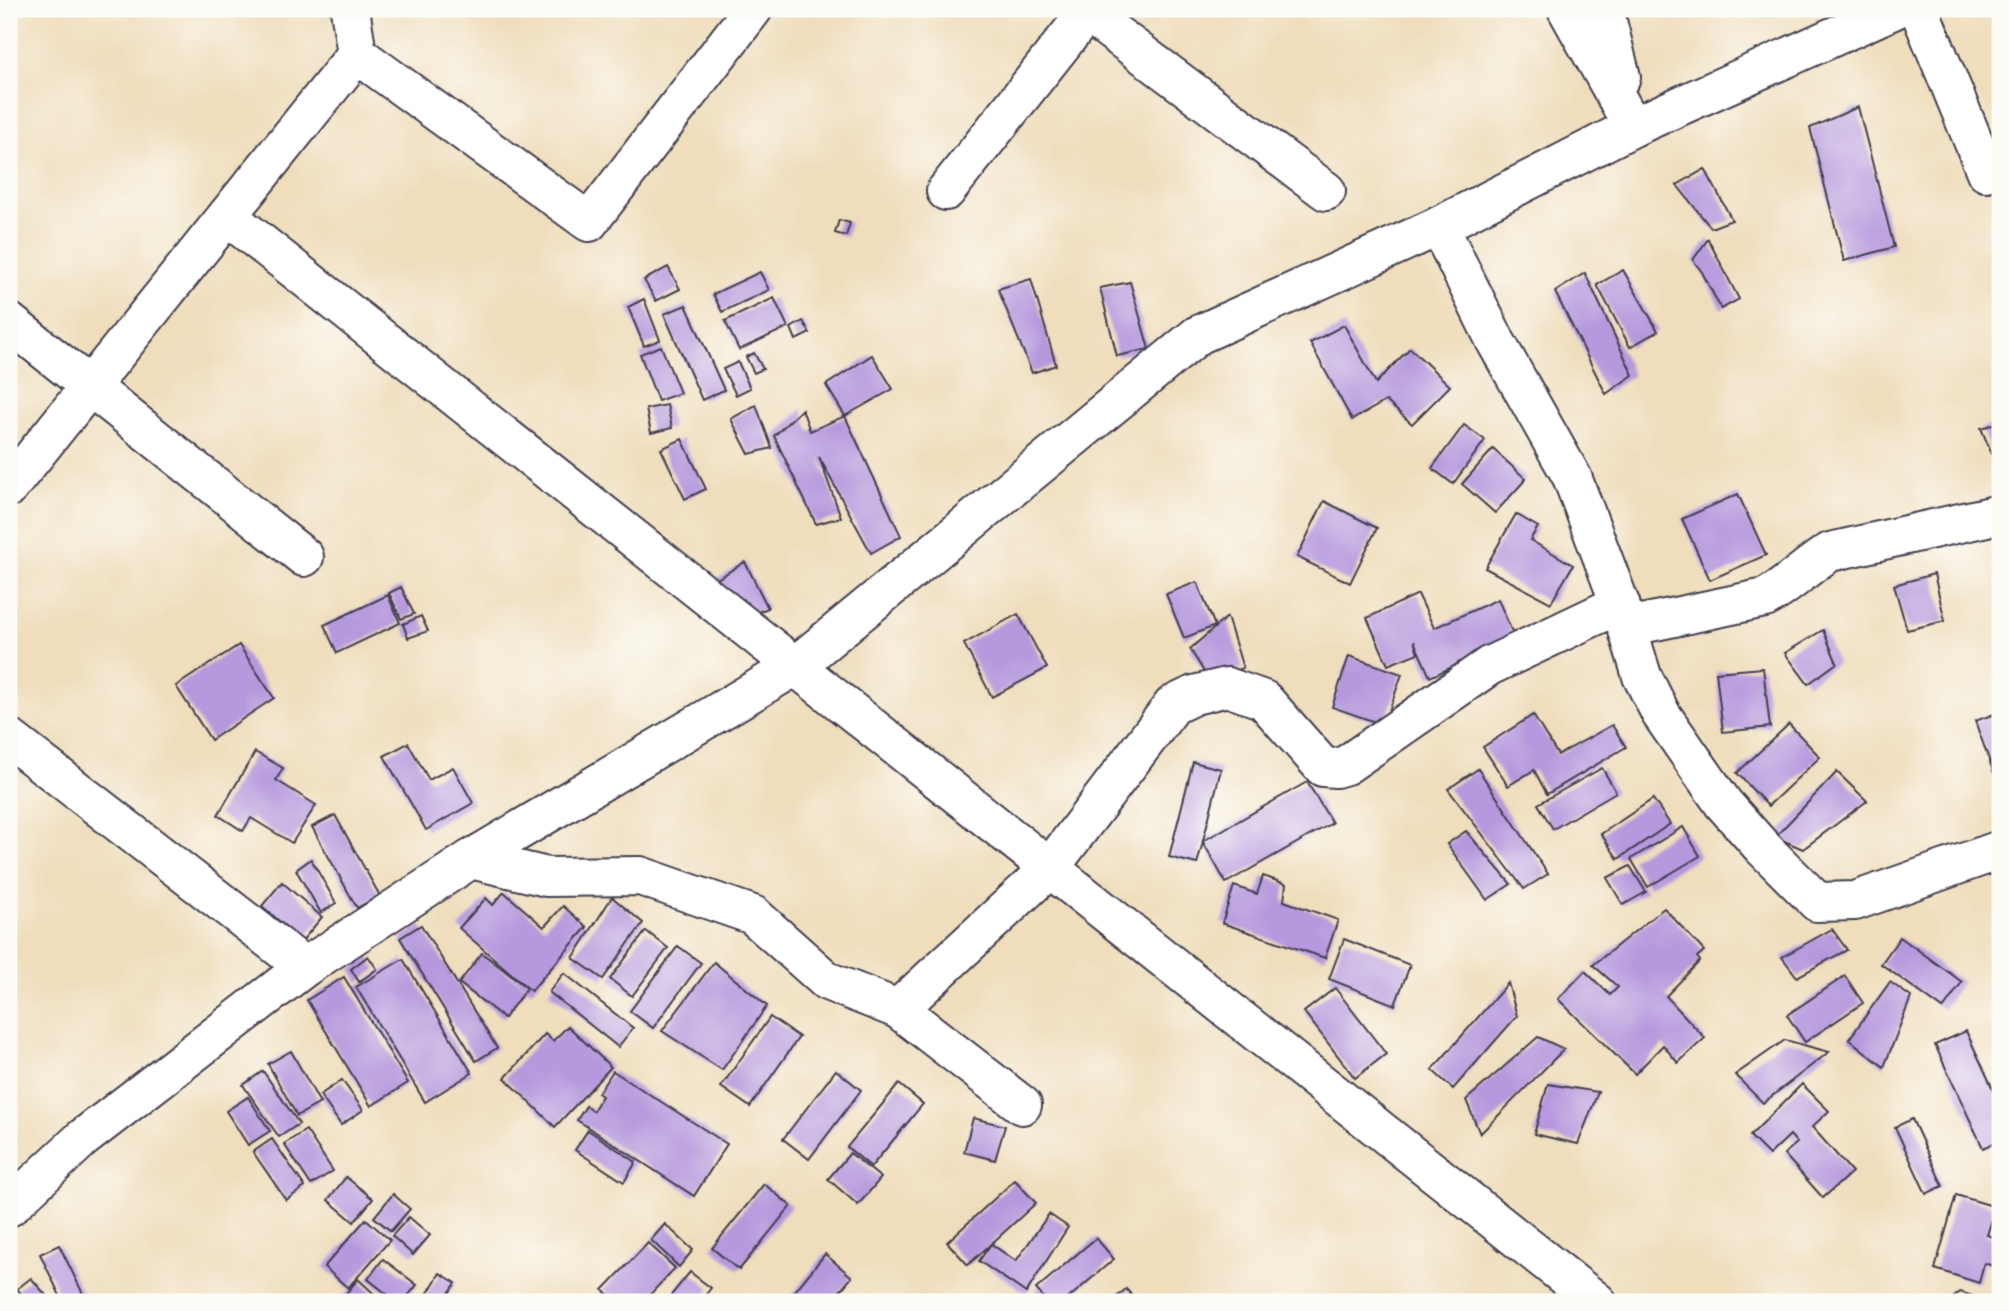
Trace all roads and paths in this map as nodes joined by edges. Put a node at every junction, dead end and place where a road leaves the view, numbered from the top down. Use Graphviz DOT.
graph roads {
  1 [pos="350,9"];
  2 [pos="753,9"];
  3 [pos="1567,9"];
  4 [pos="1604,9"];
  5 [pos="1895,9"];
  6 [pos="1919,9"];
  7 [pos="1089,11"];
  8 [pos="357,54"];
  9 [pos="1633,127"];
  10 [pos="1986,172"];
  11 [pos="946,191"];
  12 [pos="1326,191"];
  13 [pos="227,216"];
  14 [pos="1439,226"];
  15 [pos="9,323"];
  16 [pos="89,387"];
  17 [pos="9,487"];
  18 [pos="2000,514"];
  19 [pos="304,557"];
  20 [pos="1623,615"];
  21 [pos="793,667"];
  22 [pos="9,738"];
  23 [pos="2000,850"];
  24 [pos="471,859"];
  25 [pos="1049,869"];
  26 [pos="305,967"];
  27 [pos="898,1009"];
  28 [pos="1022,1105"];
  29 [pos="9,1207"];
  30 [pos="1597,1302"];
  1 -- 8 [label="street"];
  2 -- 8 [label="street"];
  3 -- 9 [label="street"];
  4 -- 9 [label="street"];
  5 -- 9 [label="street"];
  6 -- 10 [label="street"];
  7 -- 11 [label="street"];
  7 -- 12 [label="street"];
  8 -- 13 [label="street"];
  9 -- 14 [label="street"];
  13 -- 16 [label="street"];
  13 -- 21 [label="street"];
  14 -- 20 [label="street"];
  14 -- 21 [label="street"];
  15 -- 16 [label="street"];
  16 -- 17 [label="street"];
  16 -- 19 [label="street"];
  18 -- 20 [label="street"];
  20 -- 23 [label="street"];
  20 -- 25 [label="street"];
  21 -- 24 [label="street"];
  21 -- 25 [label="street"];
  22 -- 26 [label="street"];
  24 -- 26 [label="street"];
  24 -- 27 [label="street"];
  25 -- 27 [label="street"];
  25 -- 30 [label="street"];
  26 -- 29 [label="street"];
  27 -- 28 [label="street"];
}
